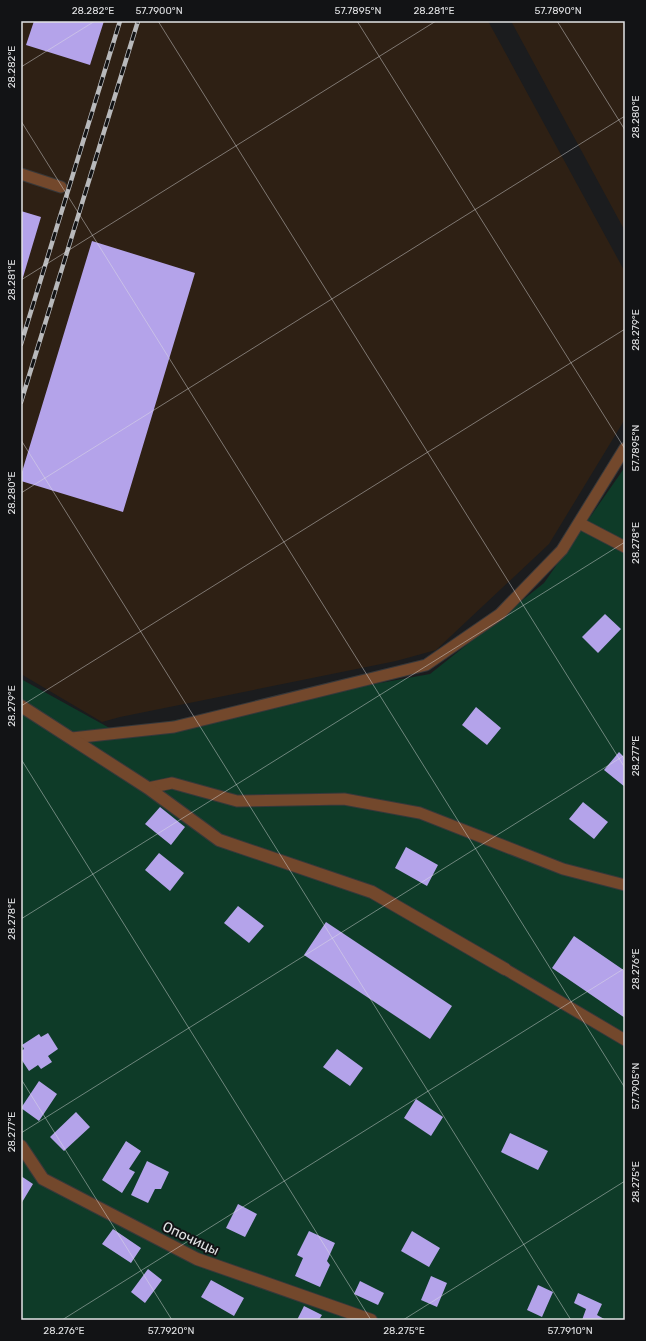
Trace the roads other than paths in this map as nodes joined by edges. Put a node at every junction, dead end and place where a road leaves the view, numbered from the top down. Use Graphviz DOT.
graph roads {
  1 [pos="21,174"];
  2 [pos="61,187"];
  3 [pos="625,448"];
  4 [pos="579,523"];
  5 [pos="625,547"];
  6 [pos="21,706"];
  7 [pos="72,738"];
  8 [pos="148,788"];
  9 [pos="625,885"];
  10 [pos="505,969"];
  11 [pos="625,1040"];
  12 [pos="21,1146"];
  13 [pos="371,1320"];
  1 -- 2 [label="lane"];
  3 -- 4 [label="lane"];
  4 -- 5 [label="lane"];
  4 -- 7 [label="lane"];
  6 -- 7 [label="street"];
  7 -- 8 [label="street"];
  8 -- 9 [label="lane"];
  8 -- 10 [label="street"];
  10 -- 11 [label="lane"];
  12 -- 13 [label="street, Опочицы"];
}
